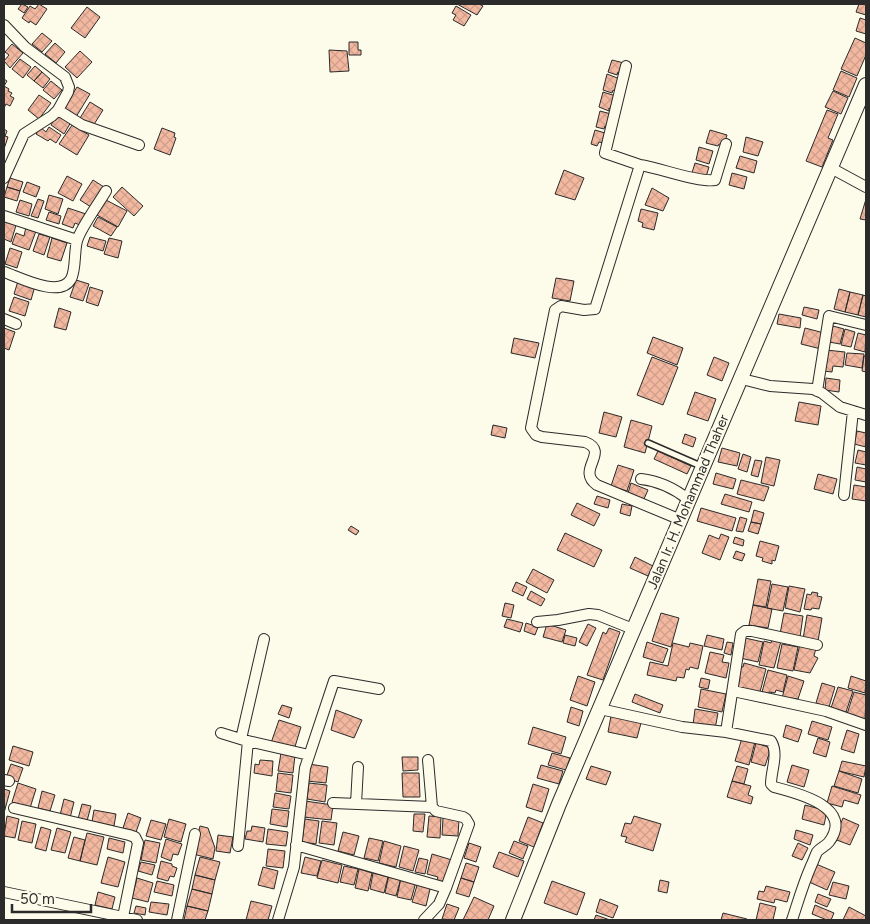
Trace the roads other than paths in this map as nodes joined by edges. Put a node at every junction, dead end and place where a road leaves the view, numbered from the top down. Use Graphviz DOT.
graph roads {
  1 [pos="4,25"];
  2 [pos="626,66"];
  3 [pos="866,85"];
  4 [pos="58,110"];
  5 [pos="726,144"];
  6 [pos="138,145"];
  7 [pos="640,165"];
  8 [pos="830,168"];
  9 [pos="4,178"];
  10 [pos="866,187"];
  11 [pos="106,191"];
  12 [pos="4,216"];
  13 [pos="77,240"];
  14 [pos="4,272"];
  15 [pos="4,319"];
  16 [pos="16,324"];
  17 [pos="866,325"];
  18 [pos="742,379"];
  19 [pos="817,391"];
  20 [pos="852,411"];
  21 [pos="866,415"];
  22 [pos="648,443"];
  23 [pos="703,468"];
  24 [pos="641,479"];
  25 [pos="844,495"];
  26 [pos="689,500"];
  27 [pos="681,520"];
  28 [pos="536,622"];
  29 [pos="633,629"];
  30 [pos="264,638"];
  31 [pos="817,645"];
  32 [pos="379,689"];
  33 [pos="733,691"];
  34 [pos="600,709"];
  35 [pos="866,725"];
  36 [pos="726,732"];
  37 [pos="221,733"];
  38 [pos="245,740"];
  39 [pos="309,754"];
  40 [pos="428,760"];
  41 [pos="358,767"];
  42 [pos="333,803"];
  43 [pos="356,804"];
  44 [pos="14,808"];
  45 [pos="432,808"];
  46 [pos="195,834"];
  47 [pos="296,845"];
  48 [pos="238,846"];
  49 [pos="446,888"];
  50 [pos="4,892"];
  51 [pos="123,917"];
  52 [pos="137,920"];
  53 [pos="177,920"];
  54 [pos="278,920"];
  55 [pos="424,920"];
  56 [pos="513,920"];
  57 [pos="792,920"];
  1 -- 4 [label="street"];
  2 -- 7 [label="street"];
  3 -- 8 [label="main road, Jalan Ir. H. Mohammad Thaher"];
  4 -- 6 [label="street"];
  4 -- 9 [label="street"];
  5 -- 7 [label="street"];
  7 -- 27 [label="street"];
  8 -- 10 [label="street"];
  8 -- 18 [label="main road, Jalan Ir. H. Mohammad Thaher"];
  11 -- 13 [label="street"];
  12 -- 13 [label="street"];
  13 -- 14 [label="street"];
  15 -- 16 [label="street"];
  17 -- 19 [label="street"];
  18 -- 19 [label="street"];
  18 -- 23 [label="main road, Jalan Ir. H. Mohammad Thaher"];
  19 -- 20 [label="street"];
  20 -- 21 [label="street"];
  20 -- 25 [label="street"];
  22 -- 23 [label="lane"];
  23 -- 26 [label="main road, Jalan Ir. H. Mohammad Thaher"];
  24 -- 26 [label="street"];
  26 -- 27 [label="main road, Jalan Ir. H. Mohammad Thaher"];
  27 -- 29 [label="main road, Jalan Ir. H. Mohammad Thaher"];
  28 -- 29 [label="street"];
  29 -- 34 [label="main road, Jalan Ir. H. Mohammad Thaher"];
  30 -- 38 [label="street"];
  31 -- 33 [label="street"];
  32 -- 39 [label="street"];
  33 -- 35 [label="street"];
  33 -- 36 [label="street"];
  34 -- 36 [label="street"];
  34 -- 56 [label="main road, Jalan Ir. H. Mohammad Thaher"];
  36 -- 57 [label="street"];
  37 -- 38 [label="street"];
  38 -- 39 [label="street"];
  38 -- 48 [label="street"];
  39 -- 47 [label="street"];
  40 -- 45 [label="street"];
  41 -- 43 [label="street"];
  42 -- 43 [label="street"];
  43 -- 45 [label="street"];
  44 -- 51 [label="street"];
  45 -- 49 [label="street"];
  46 -- 53 [label="street"];
  47 -- 49 [label="street"];
  47 -- 54 [label="street"];
  49 -- 55 [label="street"];
  50 -- 51 [label="street"];
  51 -- 52 [label="street"];
}
